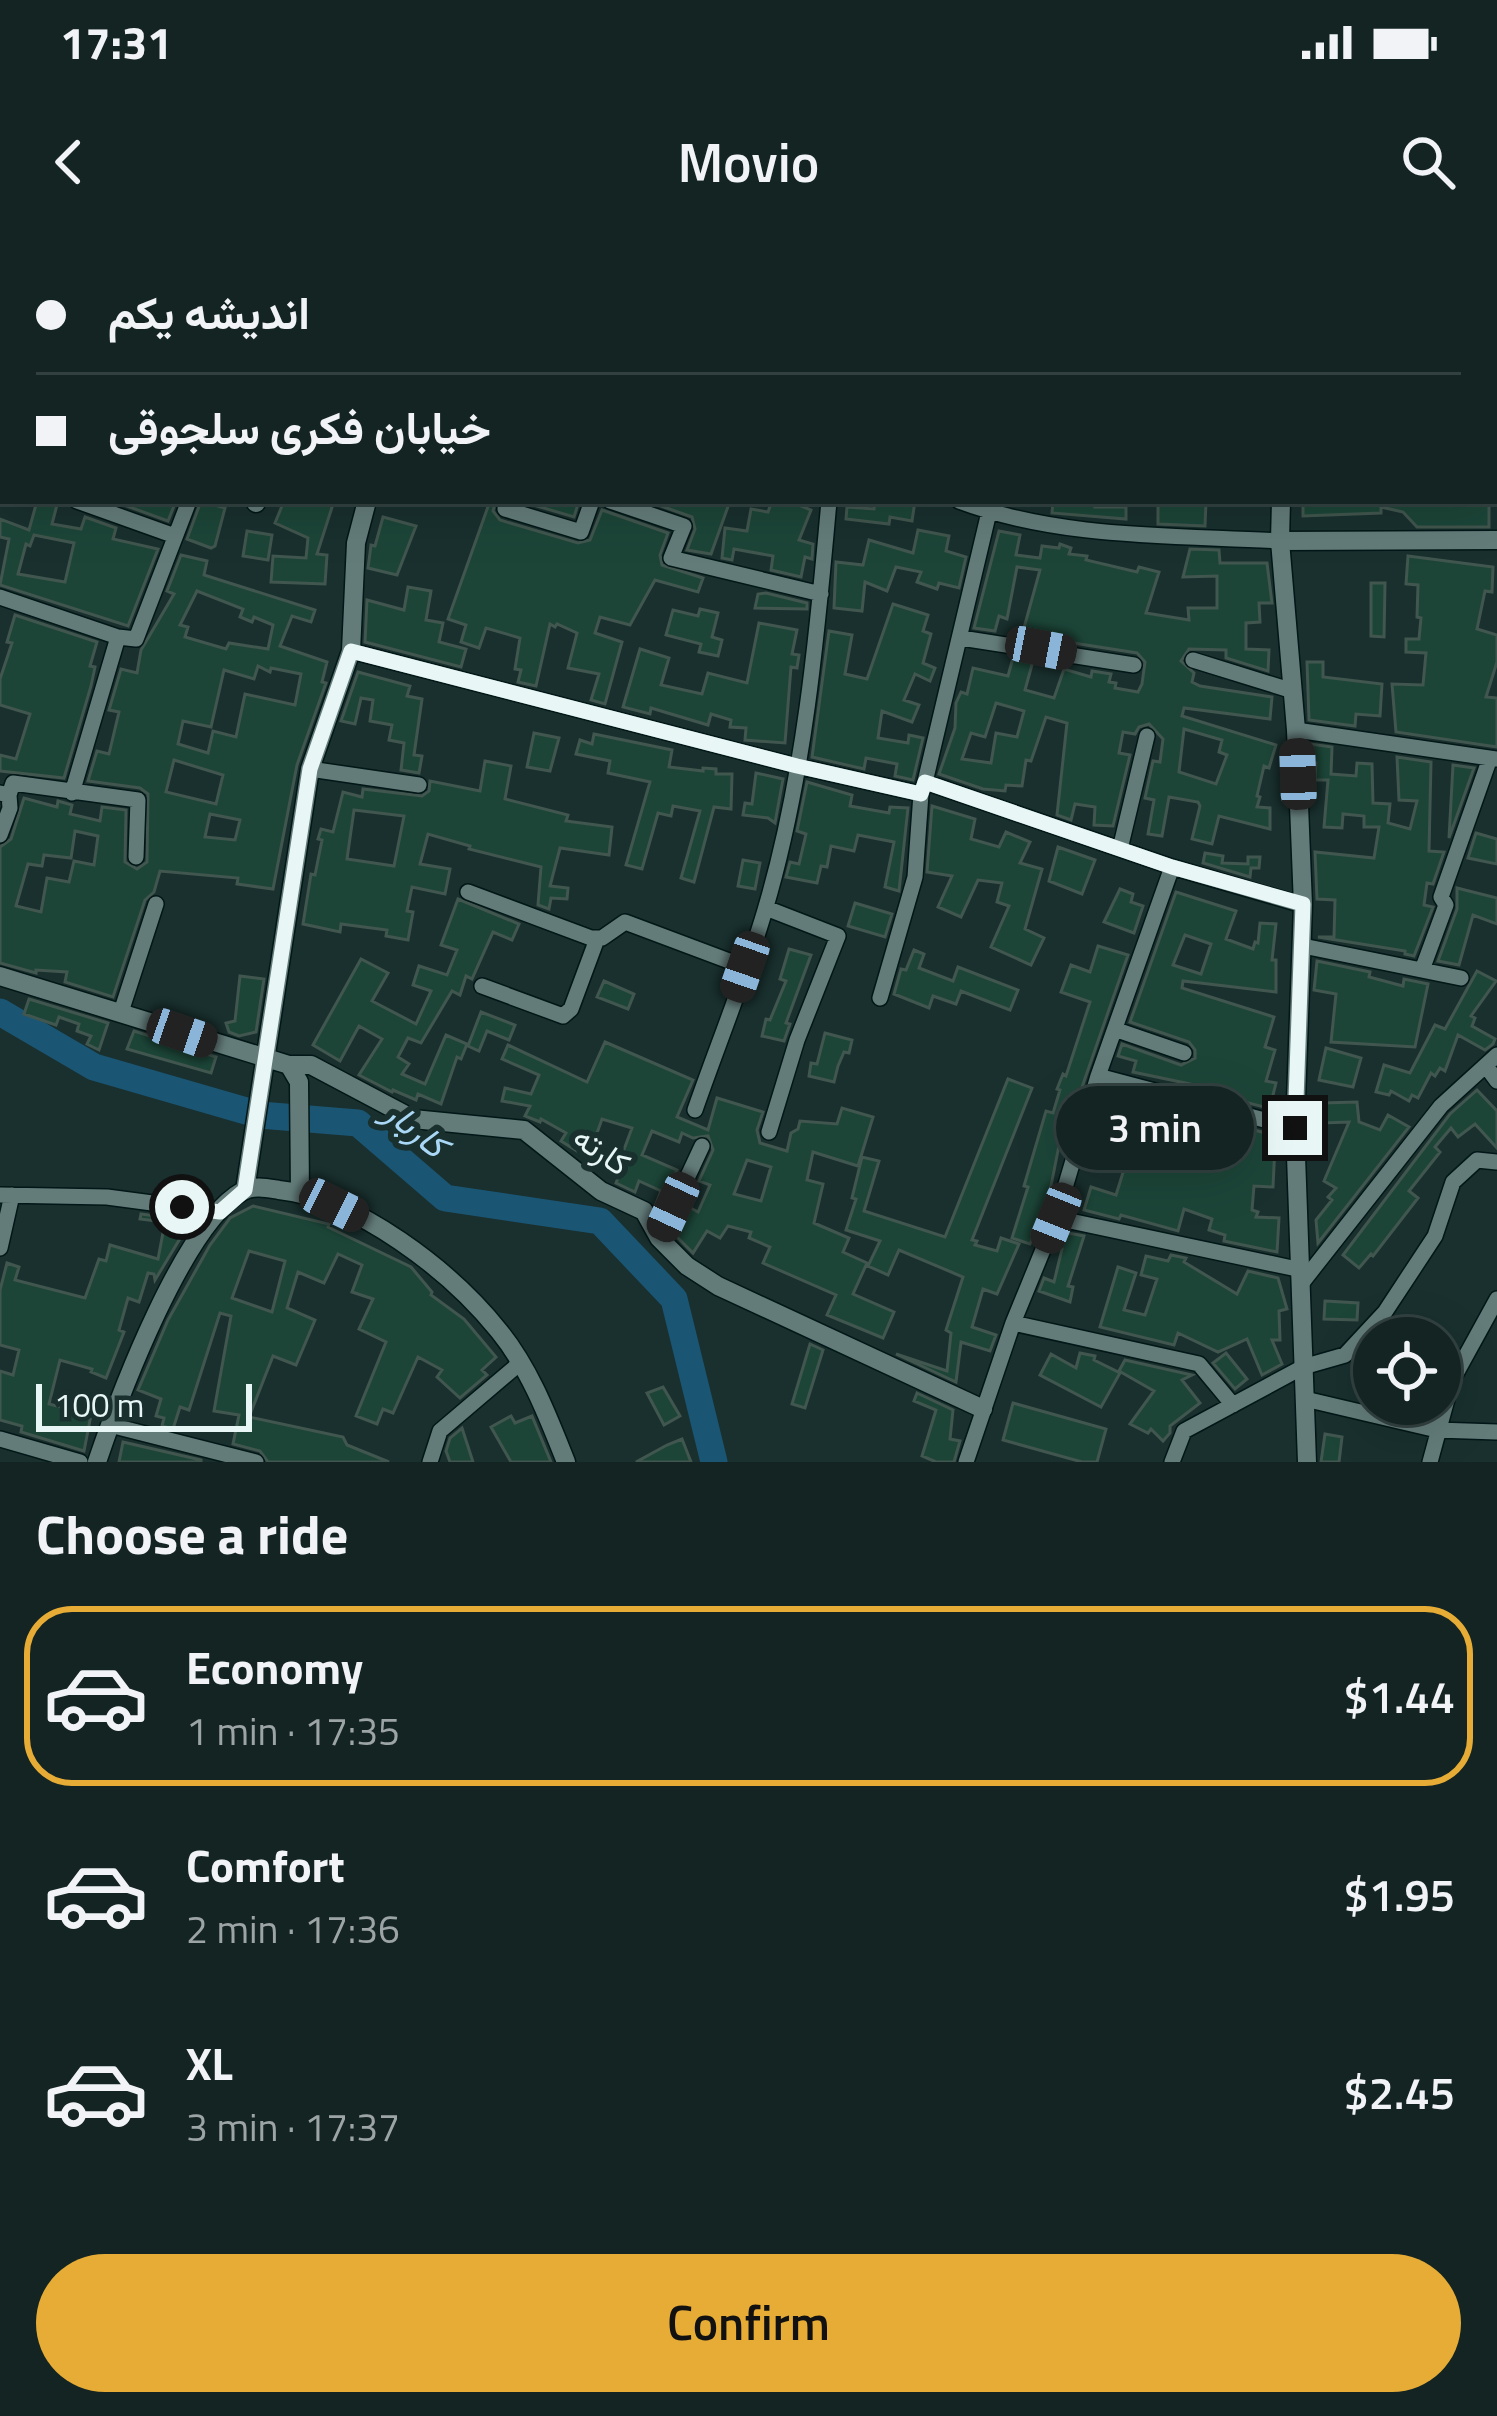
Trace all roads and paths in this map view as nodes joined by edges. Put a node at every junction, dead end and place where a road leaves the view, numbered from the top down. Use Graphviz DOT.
graph roads {
  1 [pos="85,504"];
  2 [pos="188,504"];
  3 [pos="366,504"];
  4 [pos="591,504"];
  5 [pos="619,504"];
  6 [pos="829,504"];
  7 [pos="967,504"];
  8 [pos="1281,504"];
  9 [pos="505,509"];
  10 [pos="989,512"];
  11 [pos="175,536"];
  12 [pos="1497,540"];
  13 [pos="1280,541"];
  14 [pos="821,594"];
  15 [pos="0,597"];
  16 [pos="118,637"];
  17 [pos="961,638"];
  18 [pos="351,651"];
  19 [pos="1193,660"];
  20 [pos="1133,665"];
  21 [pos="1293,691"];
  22 [pos="1296,730"];
  23 [pos="1147,736"];
  24 [pos="1494,759"];
  25 [pos="797,766"];
  26 [pos="310,769"];
  27 [pos="419,785"];
  28 [pos="923,788"];
  29 [pos="72,793"];
  30 [pos="4,794"];
  31 [pos="0,836"];
  32 [pos="1120,849"];
  33 [pos="136,857"];
  34 [pos="1172,867"];
  35 [pos="468,892"];
  36 [pos="156,904"];
  37 [pos="1303,904"];
  38 [pos="766,908"];
  39 [pos="597,938"];
  40 [pos="1303,946"];
  41 [pos="745,967"];
  42 [pos="1422,970"];
  43 [pos="0,976"];
  44 [pos="1462,978"];
  45 [pos="482,986"];
  46 [pos="880,998"];
  47 [pos="121,1012"];
  48 [pos="1117,1030"];
  49 [pos="1184,1053"];
  50 [pos="267,1059"];
  51 [pos="1493,1067"];
  52 [pos="294,1074"];
  53 [pos="1098,1076"];
  54 [pos="695,1110"];
  55 [pos="1295,1128"];
  56 [pos="769,1132"];
  57 [pos="702,1146"];
  58 [pos="1497,1162"];
  59 [pos="245,1190"];
  60 [pos="291,1191"];
  61 [pos="6,1195"];
  62 [pos="220,1212"];
  63 [pos="1056,1218"];
  64 [pos="659,1238"];
  65 [pos="0,1248"];
  66 [pos="1299,1277"];
  67 [pos="1497,1299"];
  68 [pos="1013,1323"];
  69 [pos="520,1363"];
  70 [pos="1304,1367"];
  71 [pos="1305,1399"];
  72 [pos="1233,1405"];
  73 [pos="983,1409"];
  74 [pos="110,1425"];
  75 [pos="1437,1430"];
  76 [pos="1497,1432"];
  77 [pos="0,1438"];
  78 [pos="80,1462"];
  79 [pos="97,1462"];
  80 [pos="256,1462"];
  81 [pos="430,1462"];
  82 [pos="566,1462"];
  83 [pos="966,1462"];
  84 [pos="1172,1462"];
  85 [pos="1307,1462"];
  86 [pos="1430,1462"];
  1 -- 11 [label="street"];
  2 -- 11 [label="street"];
  3 -- 18 [label="street"];
  4 -- 9 [label="street"];
  5 -- 14 [label="street"];
  6 -- 14 [label="street"];
  7 -- 10 [label="street"];
  8 -- 13 [label="street"];
  10 -- 13 [label="street"];
  10 -- 17 [label="street"];
  11 -- 16 [label="street"];
  12 -- 13 [label="street"];
  13 -- 21 [label="street"];
  14 -- 25 [label="street"];
  15 -- 16 [label="street"];
  16 -- 29 [label="street"];
  17 -- 20 [label="street"];
  17 -- 28 [label="street"];
  18 -- 25 [label="street"];
  18 -- 26 [label="street"];
  19 -- 21 [label="street"];
  21 -- 22 [label="street"];
  22 -- 24 [label="street"];
  22 -- 37 [label="street"];
  23 -- 32 [label="street"];
  24 -- 42 [label="street"];
  25 -- 28 [label="street"];
  25 -- 38 [label="street"];
  26 -- 27 [label="street"];
  26 -- 50 [label="street"];
  28 -- 32 [label="street"];
  28 -- 46 [label="street"];
  29 -- 30 [label="street"];
  29 -- 33 [label="street"];
  30 -- 31 [label="street"];
  32 -- 34 [label="street"];
  34 -- 37 [label="street"];
  34 -- 48 [label="street"];
  35 -- 39 [label="street"];
  36 -- 47 [label="street"];
  37 -- 40 [label="street"];
  38 -- 41 [label="street"];
  38 -- 56 [label="street"];
  39 -- 41 [label="street"];
  39 -- 45 [label="street"];
  40 -- 42 [label="street"];
  40 -- 55 [label="street"];
  41 -- 54 [label="street"];
  42 -- 44 [label="street"];
  43 -- 47 [label="street, کارته"];
  47 -- 50 [label="street, کارته"];
  48 -- 49 [label="street"];
  48 -- 53 [label="street"];
  50 -- 52 [label="street, کارته"];
  50 -- 59 [label="street"];
  51 -- 66 [label="street"];
  52 -- 60 [label="street"];
  52 -- 64 [label="street, کارته"];
  53 -- 55 [label="street"];
  53 -- 63 [label="street"];
  55 -- 66 [label="street"];
  57 -- 64 [label="street"];
  58 -- 70 [label="street"];
  59 -- 60 [label="street"];
  59 -- 62 [label="street"];
  60 -- 69 [label="street"];
  61 -- 62 [label="street"];
  61 -- 65 [label="street"];
  62 -- 74 [label="street"];
  63 -- 66 [label="street"];
  63 -- 68 [label="street"];
  64 -- 73 [label="street, کارته"];
  66 -- 70 [label="street"];
  67 -- 75 [label="street"];
  68 -- 72 [label="street"];
  68 -- 73 [label="street"];
  69 -- 81 [label="street"];
  69 -- 82 [label="street"];
  70 -- 71 [label="street"];
  70 -- 72 [label="street"];
  71 -- 75 [label="street"];
  71 -- 85 [label="street"];
  72 -- 84 [label="street"];
  73 -- 83 [label="street"];
  74 -- 79 [label="street"];
  74 -- 80 [label="street"];
  75 -- 76 [label="street"];
  75 -- 86 [label="street"];
  77 -- 78 [label="street"];
}
